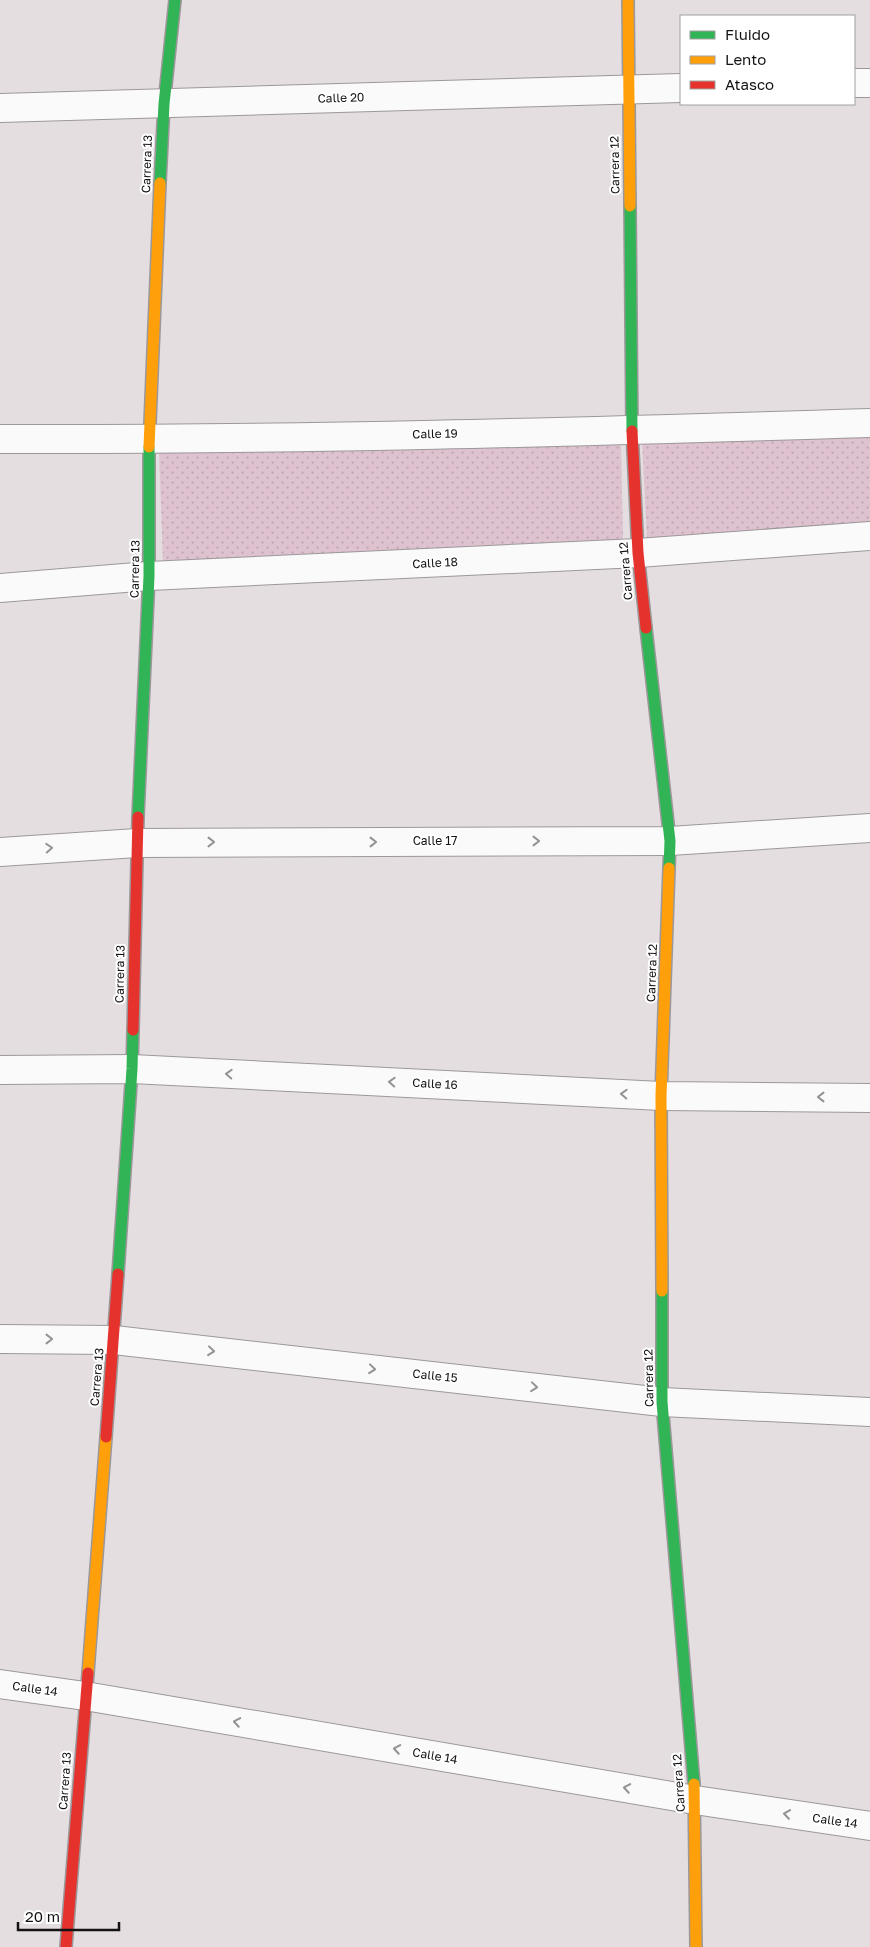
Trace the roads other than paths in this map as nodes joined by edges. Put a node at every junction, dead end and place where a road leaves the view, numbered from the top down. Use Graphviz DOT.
graph roads {
  1 [pos="175,0"];
  2 [pos="628,0"];
  3 [pos="870,82"];
  4 [pos="855,83"];
  5 [pos="680,88"];
  6 [pos="628,89"];
  7 [pos="164,104"];
  8 [pos="0,108"];
  9 [pos="870,422"];
  10 [pos="632,430"];
  11 [pos="0,439"];
  12 [pos="149,440"];
  13 [pos="870,536"];
  14 [pos="638,553"];
  15 [pos="149,576"];
  16 [pos="0,588"];
  17 [pos="870,828"];
  18 [pos="670,841"];
  19 [pos="137,843"];
  20 [pos="0,852"];
  21 [pos="132,1069"];
  22 [pos="0,1070"];
  23 [pos="661,1096"];
  24 [pos="870,1098"];
  25 [pos="0,1339"];
  26 [pos="114,1340"];
  27 [pos="662,1402"];
  28 [pos="870,1412"];
  29 [pos="0,1684"];
  30 [pos="85,1696"];
  31 [pos="695,1800"];
  32 [pos="870,1826"];
  33 [pos="66,1947"];
  34 [pos="696,1947"];
  1 -- 7 [label="street, Carrera 13"];
  2 -- 6 [label="street, Carrera 12"];
  3 -- 4 [label="street"];
  5 -- 6 [label="street, Calle 20"];
  6 -- 7 [label="street, Calle 20"];
  6 -- 10 [label="street, Carrera 12"];
  7 -- 8 [label="street, Calle 20"];
  7 -- 12 [label="street, Carrera 13"];
  9 -- 10 [label="street, Calle 19"];
  10 -- 12 [label="street, Calle 19"];
  10 -- 14 [label="street, Carrera 12"];
  11 -- 12 [label="street, Calle 19"];
  12 -- 15 [label="street, Carrera 13"];
  13 -- 14 [label="street, Calle 18"];
  14 -- 15 [label="street, Calle 18"];
  14 -- 18 [label="street, Carrera 12"];
  15 -- 16 [label="street, Calle 18"];
  15 -- 19 [label="street, Carrera 13"];
  17 -- 18 [label="street, Calle 17"];
  19 -- 18 [label="street, Calle 17, one-way"];
  18 -- 23 [label="street, Carrera 12"];
  20 -- 19 [label="street, Calle 17, one-way"];
  19 -- 21 [label="street, Carrera 13"];
  21 -- 22 [label="street, Calle 16"];
  23 -- 21 [label="street, Calle 16, one-way"];
  21 -- 26 [label="street, Carrera 13"];
  24 -- 23 [label="street, Calle 16, one-way"];
  23 -- 27 [label="street, Carrera 12"];
  25 -- 26 [label="street, Calle 15, one-way"];
  26 -- 27 [label="street, Calle 15, one-way"];
  26 -- 30 [label="street, Carrera 13"];
  27 -- 28 [label="street, Calle 15"];
  27 -- 31 [label="street, Carrera 12"];
  29 -- 30 [label="street, Calle 14"];
  31 -- 30 [label="street, Calle 14, one-way"];
  30 -- 33 [label="street, Carrera 13"];
  32 -- 31 [label="street, Calle 14, one-way"];
  31 -- 34 [label="street, Carrera 12"];
}
